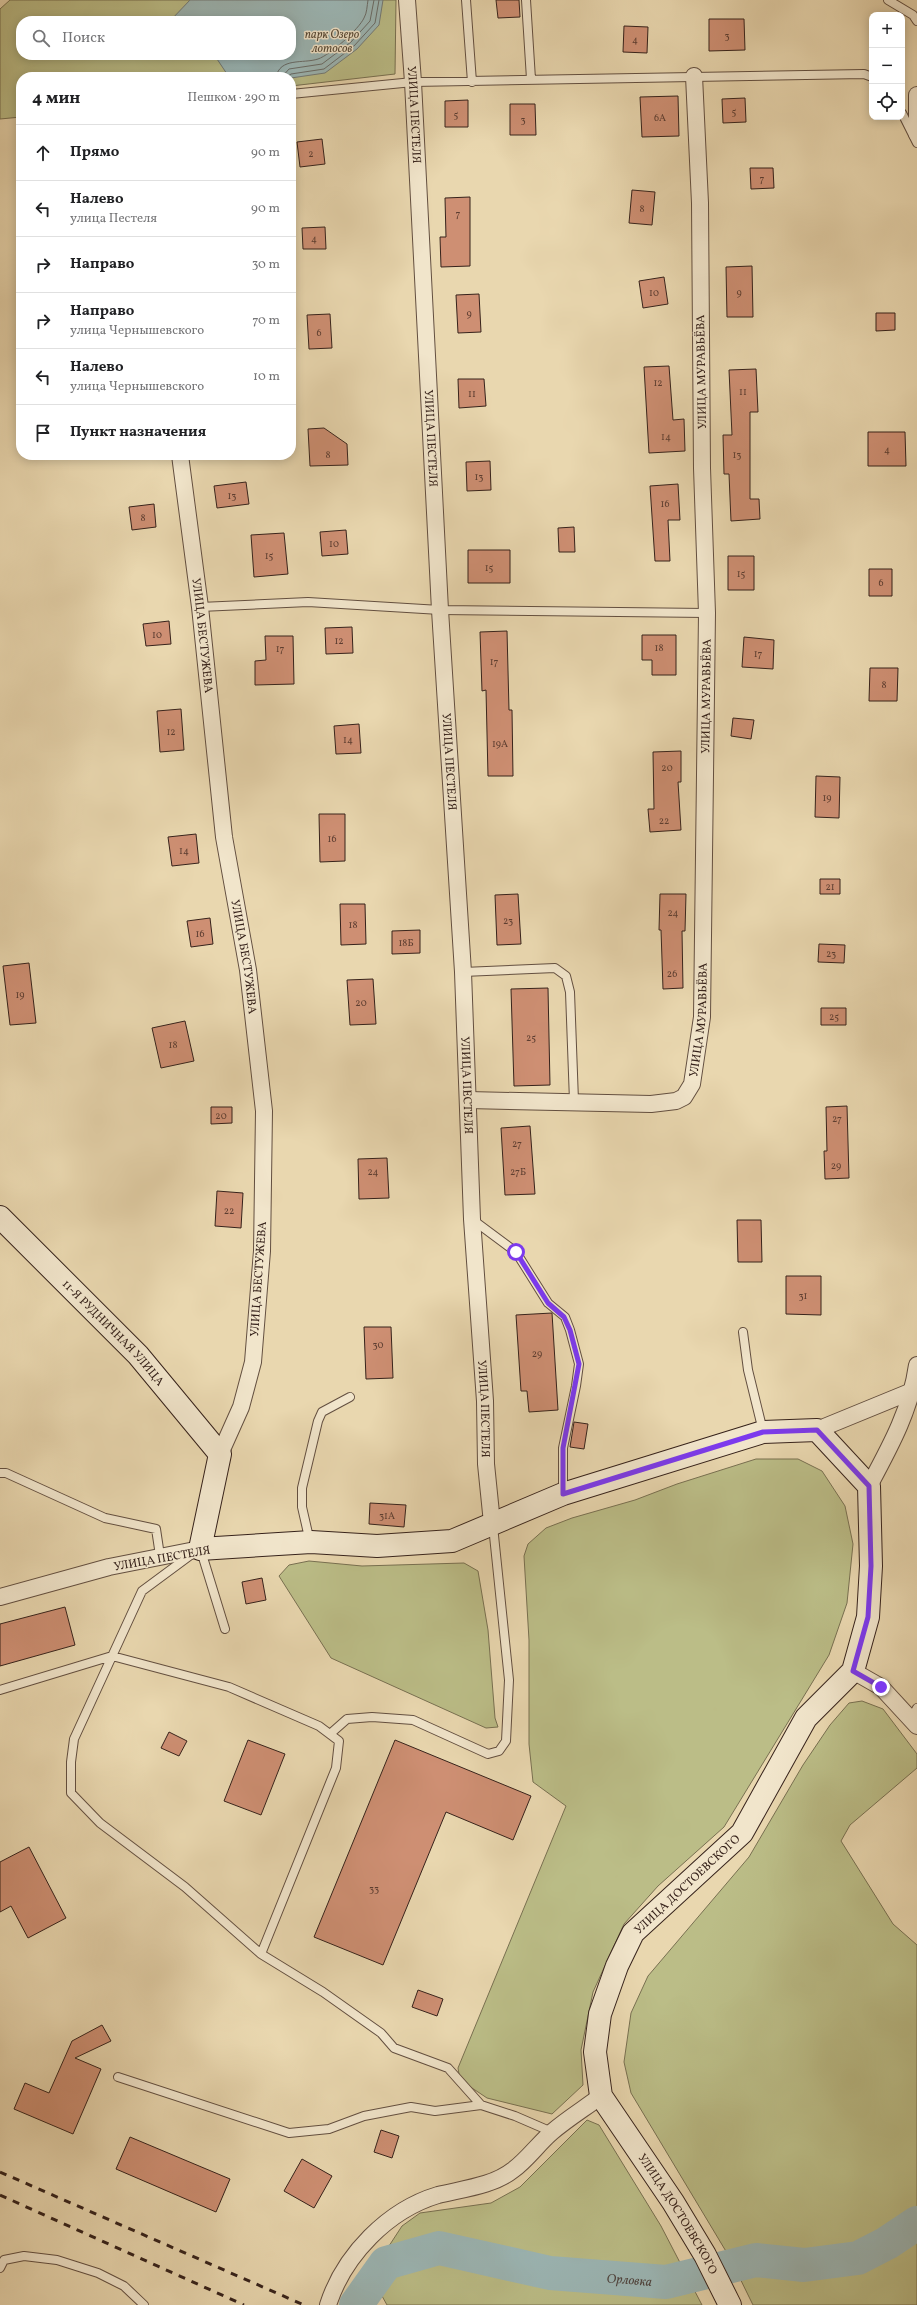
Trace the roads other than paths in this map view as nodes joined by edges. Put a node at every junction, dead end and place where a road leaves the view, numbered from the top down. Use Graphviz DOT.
graph roads {
  1 [pos="407,0"];
  2 [pos="466,0"];
  3 [pos="526,0"];
  4 [pos="888,0"];
  5 [pos="917,21"];
  6 [pos="694,76"];
  7 [pos="869,76"];
  8 [pos="531,79"];
  9 [pos="413,82"];
  10 [pos="472,82"];
  11 [pos="296,94"];
  12 [pos="917,95"];
  13 [pos="905,119"];
  14 [pos="917,134"];
  15 [pos="917,143"];
  16 [pos="181,460"];
  17 [pos="200,607"];
  18 [pos="440,610"];
  19 [pos="707,613"];
  20 [pos="463,972"];
  21 [pos="468,1100"];
  22 [pos="574,1101"];
  23 [pos="0,1217"];
  24 [pos="472,1219"];
  25 [pos="743,1332"];
  26 [pos="917,1365"];
  27 [pos="915,1389"];
  28 [pos="350,1397"];
  29 [pos="817,1430"];
  30 [pos="763,1432"];
  31 [pos="220,1454"];
  32 [pos="0,1473"];
  33 [pos="869,1486"];
  34 [pos="563,1494"];
  35 [pos="492,1523"];
  36 [pos="311,1542"];
  37 [pos="200,1549"];
  38 [pos="162,1557"];
  39 [pos="0,1597"];
  40 [pos="226,1629"];
  41 [pos="112,1656"];
  42 [pos="853,1671"];
  43 [pos="0,1690"];
  44 [pos="915,1718"];
  45 [pos="330,1734"];
  46 [pos="261,1954"];
  47 [pos="118,2077"];
  48 [pos="601,2096"];
  49 [pos="481,2105"];
  50 [pos="552,2132"];
  51 [pos="0,2268"];
  52 [pos="729,2303"];
  53 [pos="144,2305"];
  54 [pos="328,2305"];
  1 -- 9 [label="street, УЛИЦА ПЕСТЕЛЯ"];
  2 -- 10 [label="lane"];
  3 -- 8 [label="lane"];
  4 -- 5 [label="lane"];
  6 -- 7 [label="lane"];
  6 -- 8 [label="lane"];
  6 -- 19 [label="street, УЛИЦА МУРАВЬЁВА"];
  8 -- 10 [label="lane"];
  9 -- 10 [label="lane"];
  9 -- 11 [label="lane"];
  9 -- 18 [label="street, УЛИЦА ПЕСТЕЛЯ"];
  12 -- 14 [label="street"];
  13 -- 15 [label="lane"];
  16 -- 17 [label="street, УЛИЦА БЕСТУЖЕВА"];
  17 -- 18 [label="lane"];
  17 -- 31 [label="street, УЛИЦА БЕСТУЖЕВА"];
  18 -- 19 [label="lane"];
  18 -- 20 [label="street, УЛИЦА ПЕСТЕЛЯ"];
  19 -- 22 [label="street, УЛИЦА МУРАВЬЁВА"];
  20 -- 21 [label="street, УЛИЦА ПЕСТЕЛЯ"];
  20 -- 22 [label="lane"];
  21 -- 22 [label="street, УЛИЦА МУРАВЬЁВА"];
  21 -- 24 [label="street, УЛИЦА ПЕСТЕЛЯ"];
  23 -- 31 [label="main road, 11-Я РУДНИЧНАЯ УЛИЦА"];
  24 -- 34 [label="lane"];
  24 -- 35 [label="street, УЛИЦА ПЕСТЕЛЯ"];
  25 -- 30 [label="lane"];
  26 -- 27 [label="street"];
  27 -- 29 [label="street"];
  27 -- 33 [label="street"];
  28 -- 36 [label="lane"];
  29 -- 30 [label="main road, УЛИЦА ПЕСТЕЛЯ"];
  29 -- 33 [label="main road"];
  30 -- 34 [label="main road, УЛИЦА ПЕСТЕЛЯ"];
  31 -- 37 [label="main road"];
  32 -- 38 [label="lane"];
  33 -- 42 [label="main road"];
  34 -- 35 [label="main road, УЛИЦА ПЕСТЕЛЯ"];
  35 -- 36 [label="main road, УЛИЦА ПЕСТЕЛЯ"];
  35 -- 45 [label="lane"];
  36 -- 37 [label="main road, УЛИЦА ПЕСТЕЛЯ"];
  37 -- 38 [label="street, УЛИЦА ПЕСТЕЛЯ"];
  37 -- 40 [label="lane"];
  37 -- 41 [label="lane"];
  38 -- 39 [label="street, УЛИЦА ПЕСТЕЛЯ"];
  41 -- 43 [label="lane"];
  41 -- 45 [label="lane"];
  41 -- 46 [label="lane"];
  42 -- 44 [label="street"];
  42 -- 48 [label="main road, УЛИЦА ДОСТОЕВСКОГО"];
  45 -- 46 [label="lane"];
  46 -- 49 [label="lane"];
  47 -- 49 [label="lane"];
  48 -- 50 [label="street"];
  48 -- 52 [label="main road, УЛИЦА ДОСТОЕВСКОГО"];
  49 -- 50 [label="lane"];
  50 -- 54 [label="street"];
  51 -- 53 [label="lane"];
}
